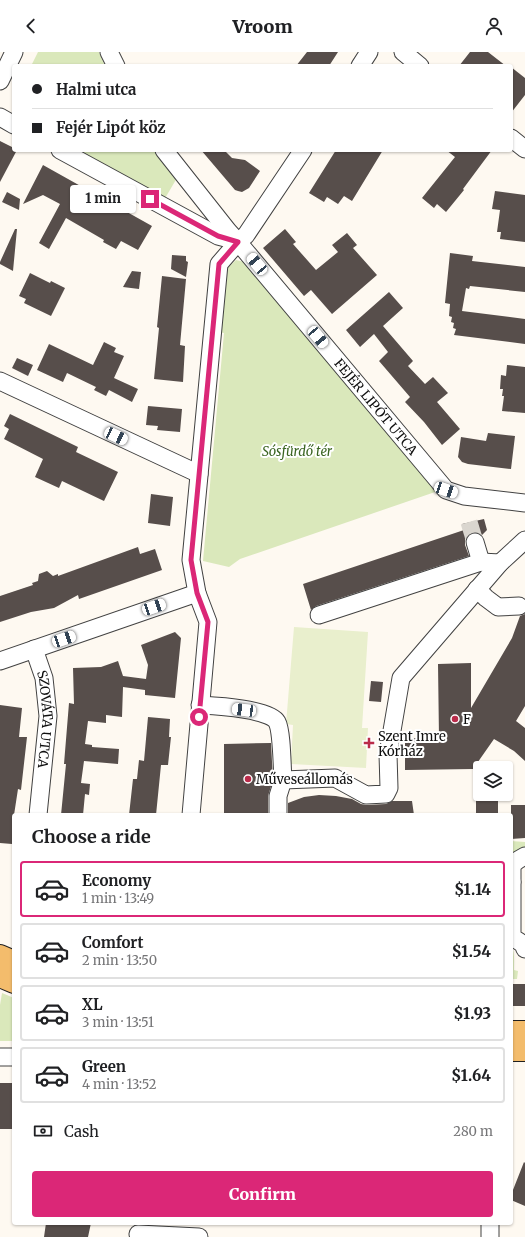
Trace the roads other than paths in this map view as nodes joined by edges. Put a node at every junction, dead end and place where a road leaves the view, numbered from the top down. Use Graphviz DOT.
graph roads {
  1 [pos="14,52"];
  2 [pos="109,52"];
  3 [pos="369,52"];
  4 [pos="403,52"];
  5 [pos="115,64"];
  6 [pos="361,64"];
  7 [pos="418,64"];
  8 [pos="0,81"];
  9 [pos="0,117"];
  10 [pos="12,124"];
  11 [pos="513,140"];
  12 [pos="525,149"];
  13 [pos="64,152"];
  14 [pos="166,152"];
  15 [pos="302,152"];
  16 [pos="238,242"];
  17 [pos="1,385"];
  18 [pos="199,474"];
  19 [pos="525,503"];
  20 [pos="525,540"];
  21 [pos="475,542"];
  22 [pos="480,562"];
  23 [pos="500,563"];
  24 [pos="477,589"];
  25 [pos="197,593"];
  26 [pos="519,606"];
  27 [pos="319,615"];
  28 [pos="34,649"];
  29 [pos="0,661"];
  30 [pos="200,705"];
  31 [pos="283,780"];
  32 [pos="38,813"];
  33 [pos="191,813"];
  34 [pos="278,813"];
  35 [pos="525,856"];
  36 [pos="513,864"];
  37 [pos="513,890"];
  38 [pos="519,941"];
  39 [pos="513,1032"];
  40 [pos="525,1032"];
  41 [pos="513,1050"];
  42 [pos="525,1050"];
  43 [pos="0,1057"];
  44 [pos="12,1057"];
  45 [pos="490,1225"];
  46 [pos="138,1231"];
  47 [pos="199,1237"];
  48 [pos="490,1237"];
  1 -- 8 [label="street"];
  2 -- 5 [label="street"];
  3 -- 6 [label="street"];
  4 -- 7 [label="street"];
  9 -- 10 [label="street"];
  11 -- 12 [label="street"];
  13 -- 16 [label="street"];
  14 -- 16 [label="street, FEJÉR LIPÓT UTCA"];
  15 -- 16 [label="street"];
  16 -- 18 [label="street"];
  16 -- 19 [label="street, FEJÉR LIPÓT UTCA"];
  17 -- 18 [label="street"];
  18 -- 25 [label="street"];
  20 -- 23 [label="street"];
  21 -- 22 [label="street"];
  22 -- 23 [label="street"];
  22 -- 27 [label="street"];
  23 -- 24 [label="street"];
  24 -- 26 [label="street"];
  24 -- 31 [label="street"];
  25 -- 28 [label="street"];
  25 -- 30 [label="street"];
  28 -- 29 [label="street"];
  28 -- 32 [label="street, SZOVÁTA UTCA"];
  30 -- 31 [label="street"];
  30 -- 33 [label="street"];
  31 -- 34 [label="street"];
  35 -- 36 [label="street"];
  37 -- 38 [label="street"];
  39 -- 40 [label="main road"];
  41 -- 42 [label="main road"];
  43 -- 44 [label="street"];
  45 -- 48 [label="street"];
  46 -- 47 [label="street"];
}
